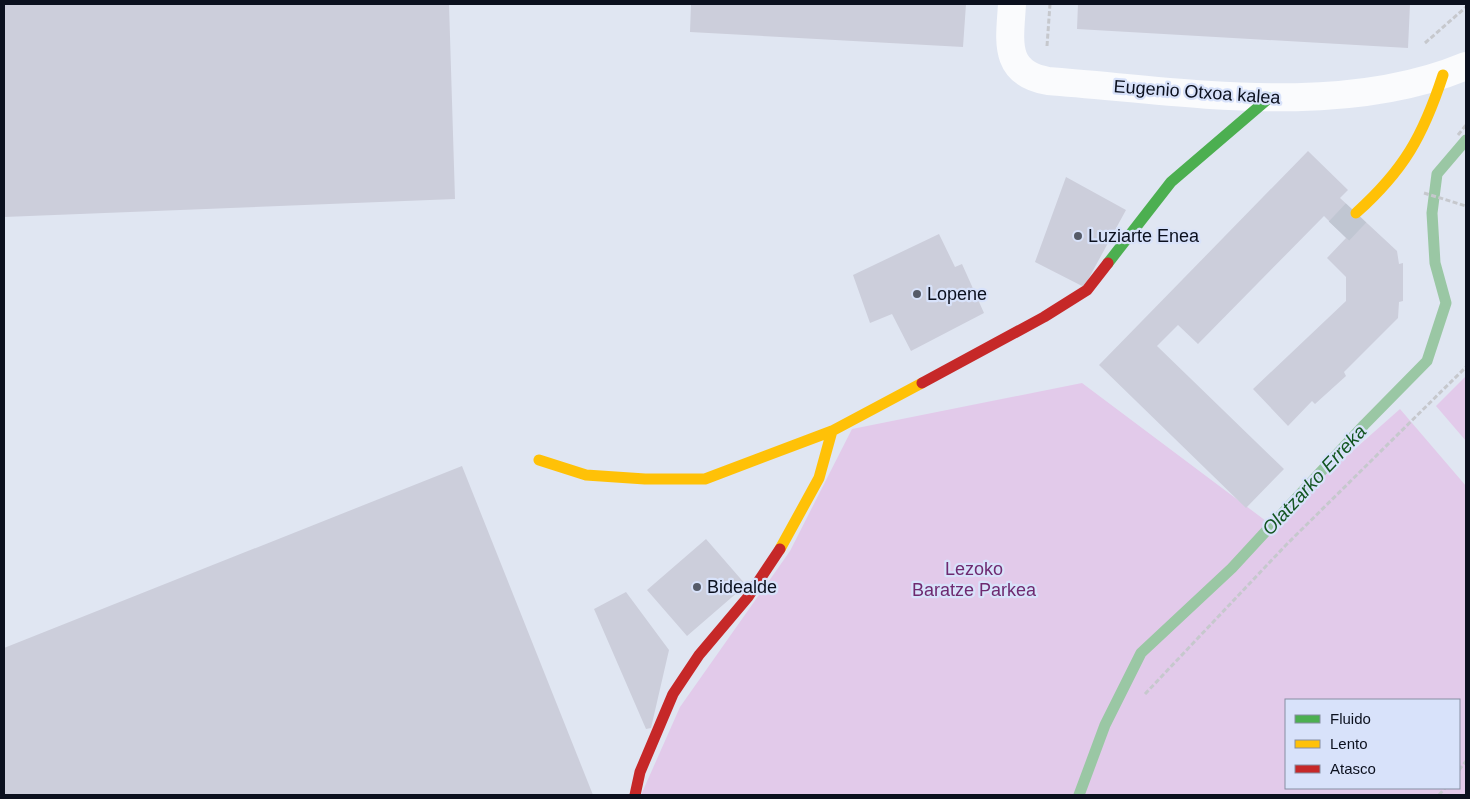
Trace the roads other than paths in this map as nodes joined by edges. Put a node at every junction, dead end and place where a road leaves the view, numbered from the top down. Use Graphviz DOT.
graph roads {
  1 [pos="1011,14"];
  2 [pos="1455,70"];
  3 [pos="1269,98"];
  4 [pos="1356,213"];
  5 [pos="832,431"];
  6 [pos="538,460"];
  7 [pos="635,795"];
  1 -- 3 [label="street, Eugenio Otxoa kalea"];
  2 -- 3 [label="street, Eugenio Otxoa kalea"];
  2 -- 4 [label="street, Eugenio Otxoa kalea"];
  3 -- 5 [label="street"];
  5 -- 6 [label="street"];
  5 -- 7 [label="street"];
}
